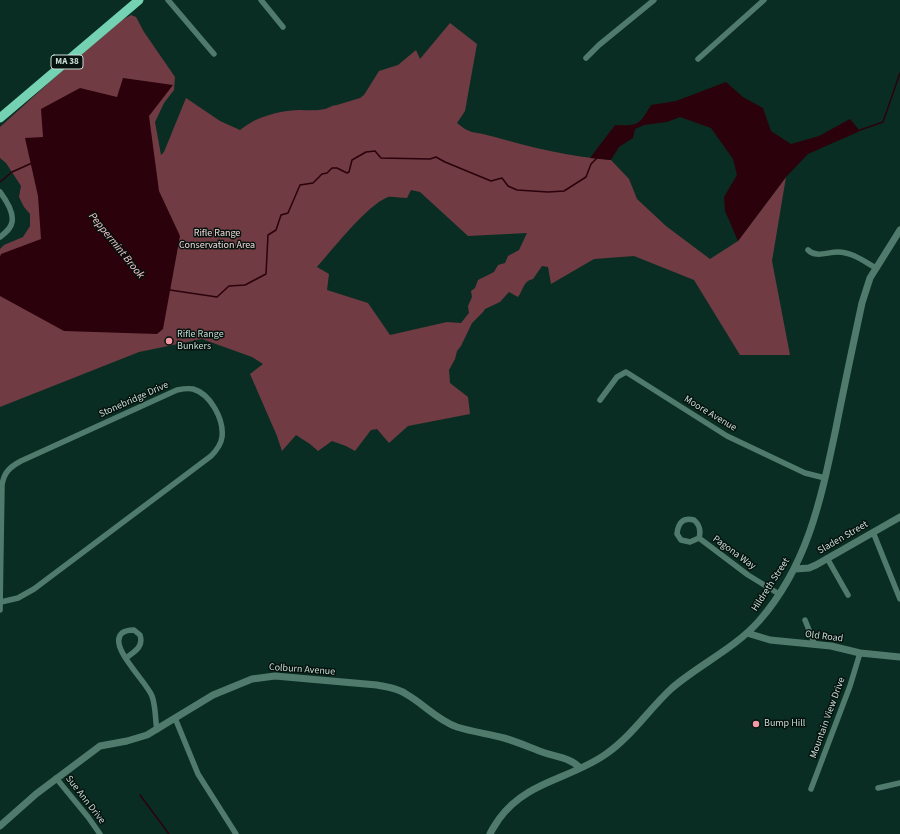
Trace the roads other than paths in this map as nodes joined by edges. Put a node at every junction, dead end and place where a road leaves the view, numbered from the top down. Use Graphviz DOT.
graph roads {
  1 [pos="139,0"];
  2 [pos="168,0"];
  3 [pos="261,0"];
  4 [pos="654,0"];
  5 [pos="764,0"];
  6 [pos="283,26"];
  7 [pos="214,54"];
  8 [pos="586,58"];
  9 [pos="698,59"];
  10 [pos="0,118"];
  11 [pos="0,192"];
  12 [pos="900,230"];
  13 [pos="0,237"];
  14 [pos="808,250"];
  15 [pos="876,268"];
  16 [pos="600,400"];
  17 [pos="825,478"];
  18 [pos="900,517"];
  19 [pos="873,532"];
  20 [pos="699,538"];
  21 [pos="827,558"];
  22 [pos="795,569"];
  23 [pos="779,594"];
  24 [pos="848,595"];
  25 [pos="900,599"];
  26 [pos="1,602"];
  27 [pos="0,610"];
  28 [pos="805,620"];
  29 [pos="747,633"];
  30 [pos="815,645"];
  31 [pos="860,653"];
  32 [pos="126,658"];
  33 [pos="900,658"];
  34 [pos="175,718"];
  35 [pos="157,730"];
  36 [pos="580,768"];
  37 [pos="56,778"];
  38 [pos="900,782"];
  39 [pos="878,788"];
  40 [pos="811,789"];
  41 [pos="0,826"];
  42 [pos="100,834"];
  43 [pos="236,834"];
  44 [pos="490,834"];
  1 -- 10 [label="main road, MA 38"];
  2 -- 7 [label="street"];
  3 -- 6 [label="street"];
  4 -- 8 [label="street"];
  5 -- 9 [label="street"];
  11 -- 13 [label="street"];
  12 -- 15 [label="street, Hildreth Street"];
  14 -- 15 [label="street"];
  15 -- 17 [label="street, Hildreth Street"];
  16 -- 17 [label="street, Moore Avenue"];
  17 -- 22 [label="street, Hildreth Street"];
  18 -- 19 [label="street, Sladen Street"];
  19 -- 21 [label="street, Sladen Street"];
  19 -- 25 [label="street"];
  20 -- 20 [label="street, Pagona Way"];
  20 -- 23 [label="street, Pagona Way"];
  21 -- 22 [label="street, Sladen Street"];
  21 -- 24 [label="street"];
  22 -- 23 [label="street, Hildreth Street"];
  23 -- 29 [label="street, Hildreth Street"];
  26 -- 26 [label="street, Stonebridge Drive"];
  26 -- 27 [label="street, Stonebridge Drive"];
  28 -- 30 [label="street"];
  29 -- 30 [label="street, Old Road"];
  29 -- 36 [label="street, Hildreth Street"];
  30 -- 31 [label="street, Old Road"];
  31 -- 33 [label="street, Old Road"];
  31 -- 40 [label="street, Mountain View Drive"];
  32 -- 32 [label="street"];
  32 -- 35 [label="street"];
  34 -- 35 [label="street, Colburn Avenue"];
  34 -- 36 [label="street, Colburn Avenue"];
  34 -- 43 [label="street"];
  35 -- 37 [label="street, Colburn Avenue"];
  36 -- 44 [label="street, Hildreth Street"];
  37 -- 41 [label="street, Colburn Avenue"];
  37 -- 42 [label="street, Sue Ann Drive"];
  38 -- 39 [label="street"];
}
